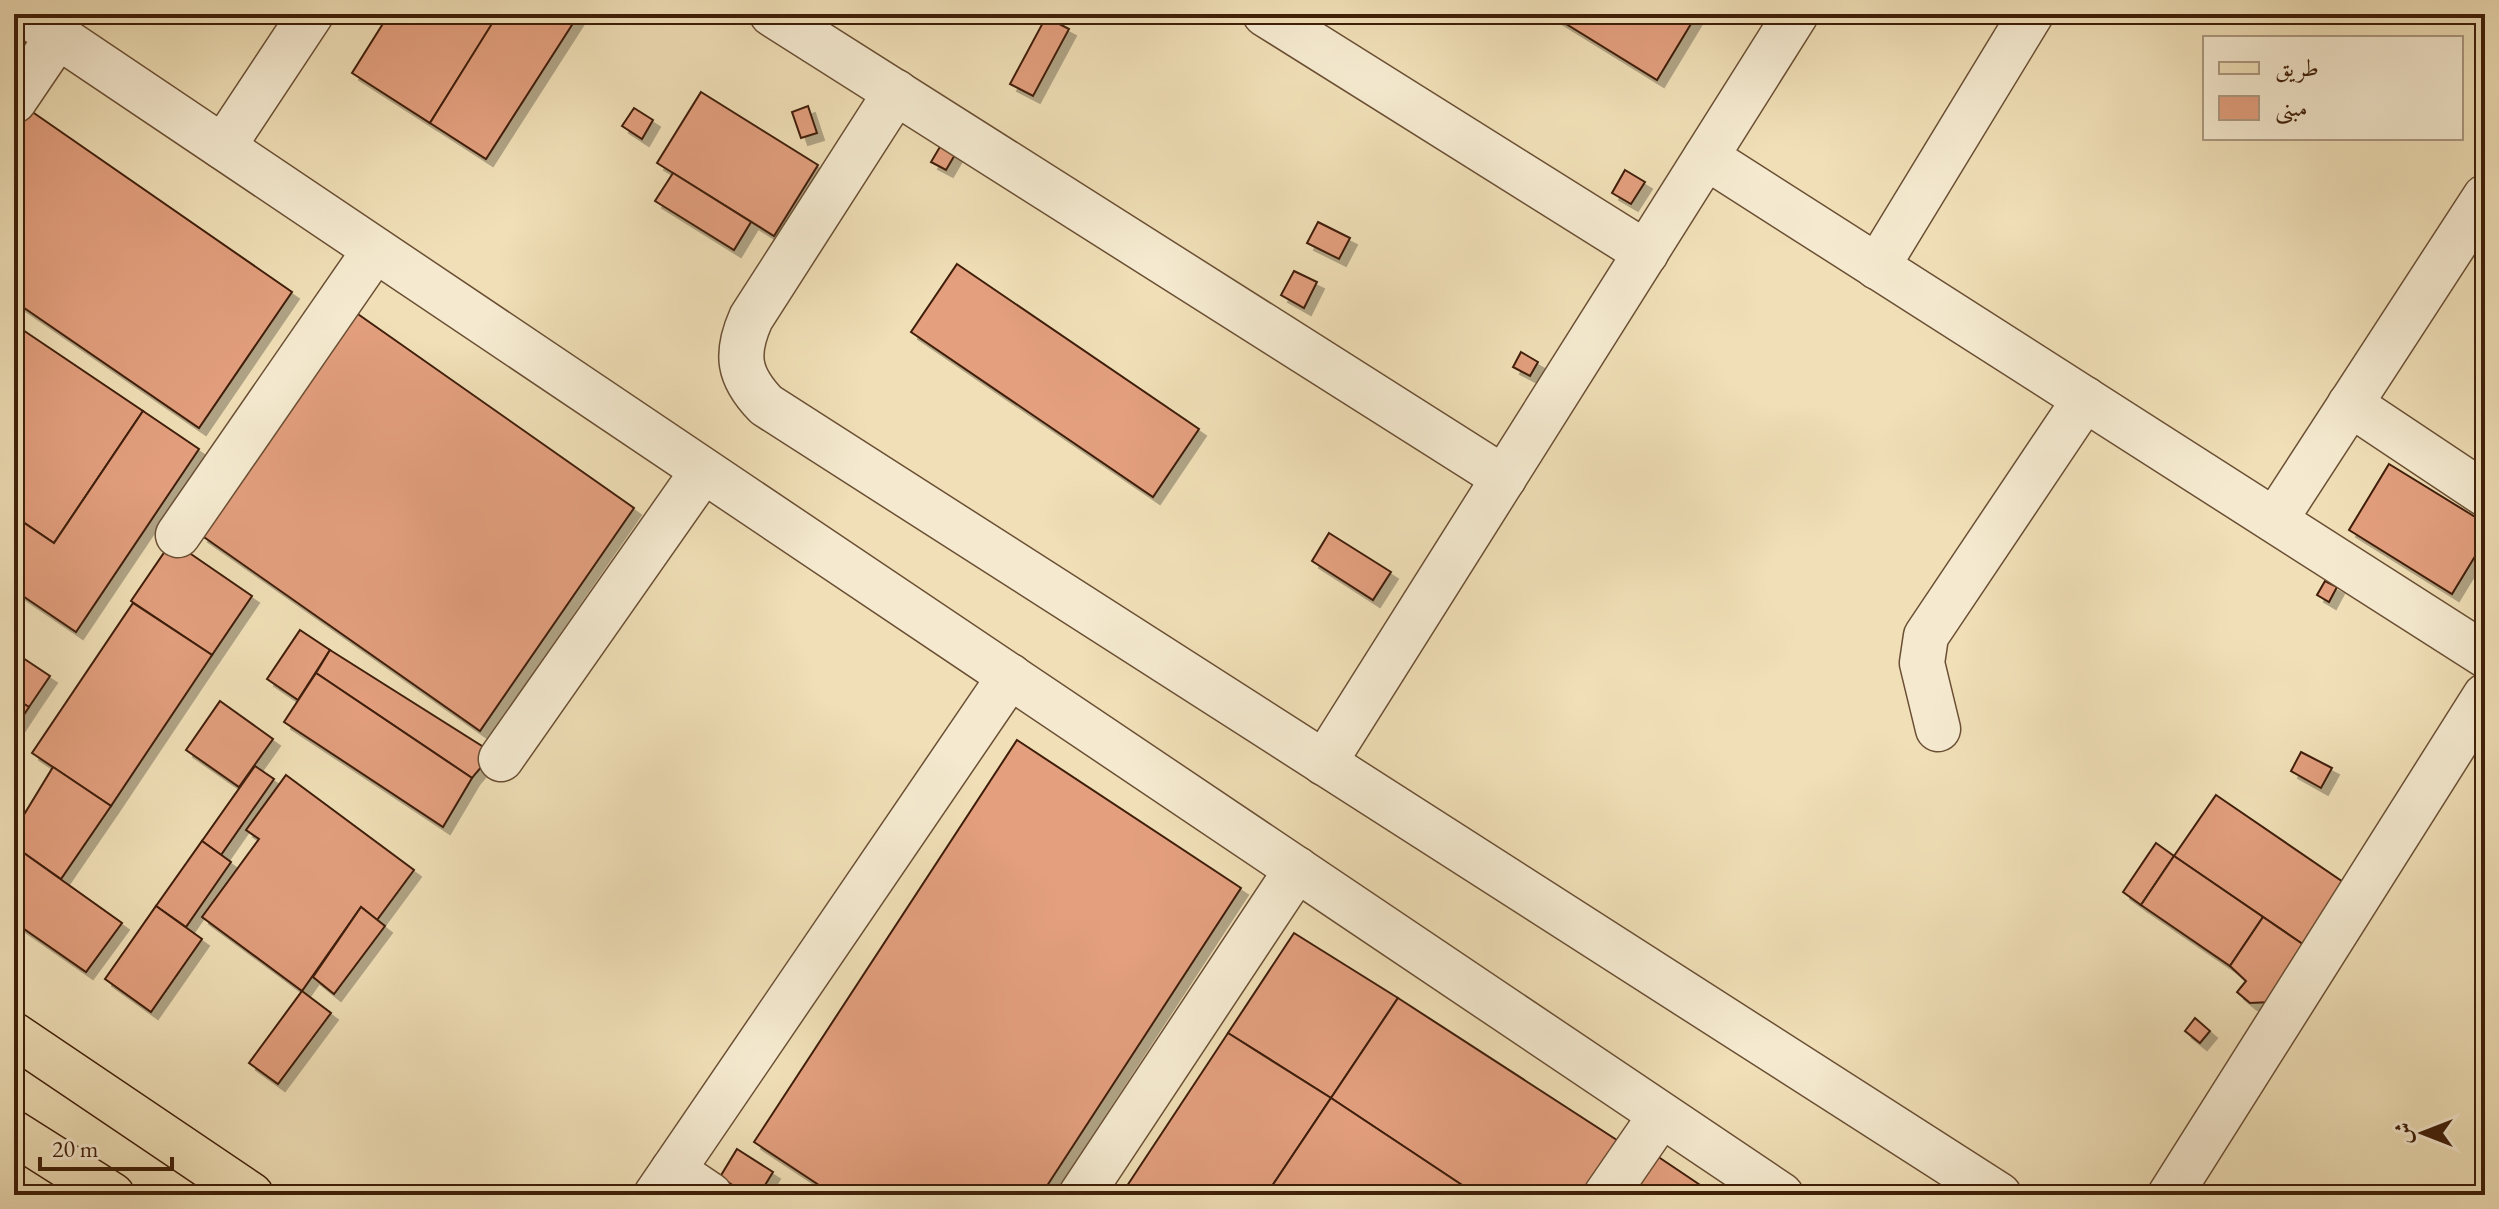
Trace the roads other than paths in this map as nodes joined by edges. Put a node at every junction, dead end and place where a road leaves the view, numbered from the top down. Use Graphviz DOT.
graph roads {
  1 [pos="311,14"];
  2 [pos="772,14"];
  3 [pos="1265,14"];
  4 [pos="1796,14"];
  5 [pos="2031,14"];
  6 [pos="41,25"];
  7 [pos="896,92"];
  8 [pos="14,101"];
  9 [pos="223,147"];
  10 [pos="1706,157"];
  11 [pos="2485,197"];
  12 [pos="375,250"];
  13 [pos="1646,253"];
  14 [pos="1877,267"];
  15 [pos="2085,399"];
  16 [pos="2350,404"];
  17 [pos="703,471"];
  18 [pos="1504,478"];
  19 [pos="2485,494"];
  20 [pos="2275,520"];
  21 [pos="178,535"];
  22 [pos="2485,655"];
  23 [pos="1010,676"];
  24 [pos="2485,696"];
  25 [pos="1938,729"];
  26 [pos="501,759"];
  27 [pos="1324,763"];
  28 [pos="1297,869"];
  29 [pos="14,1035"];
  30 [pos="1661,1115"];
  31 [pos="14,1133"];
  32 [pos="665,1182"];
  33 [pos="112,1195"];
  34 [pos="251,1195"];
  35 [pos="710,1195"];
  36 [pos="1081,1195"];
  37 [pos="1606,1195"];
  38 [pos="1781,1195"];
  39 [pos="1999,1195"];
  40 [pos="2170,1195"];
  1 -- 9 [label="street"];
  2 -- 7 [label="street"];
  3 -- 13 [label="street"];
  4 -- 10 [label="street"];
  5 -- 14 [label="street"];
  6 -- 8 [label="street"];
  6 -- 9 [label="street"];
  7 -- 18 [label="street"];
  7 -- 27 [label="street"];
  9 -- 12 [label="street"];
  10 -- 13 [label="street"];
  10 -- 14 [label="street"];
  11 -- 16 [label="street"];
  12 -- 17 [label="street"];
  12 -- 21 [label="street"];
  13 -- 18 [label="street"];
  14 -- 15 [label="street"];
  15 -- 20 [label="street"];
  15 -- 25 [label="street"];
  16 -- 19 [label="street"];
  16 -- 20 [label="street"];
  17 -- 23 [label="street"];
  17 -- 26 [label="street"];
  18 -- 27 [label="street"];
  20 -- 22 [label="street"];
  23 -- 28 [label="street"];
  23 -- 32 [label="street"];
  24 -- 40 [label="street"];
  27 -- 39 [label="street"];
  28 -- 30 [label="street"];
  28 -- 36 [label="street"];
  29 -- 34 [label="main road"];
  30 -- 37 [label="street"];
  30 -- 38 [label="street"];
  31 -- 33 [label="main road"];
  32 -- 35 [label="street"];
}
